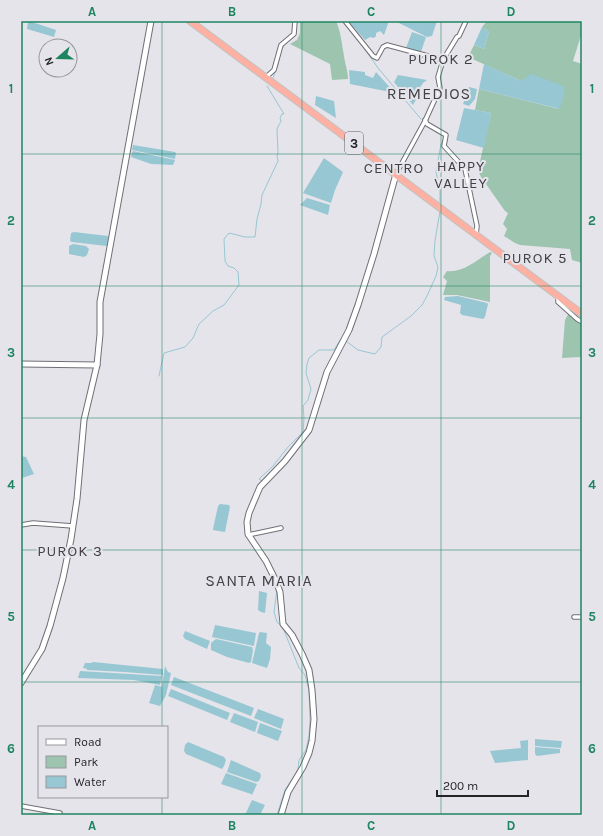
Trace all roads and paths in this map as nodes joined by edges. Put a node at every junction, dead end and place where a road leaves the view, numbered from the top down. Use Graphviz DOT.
graph roads {
  1 [pos="151,21"];
  2 [pos="190,21"];
  3 [pos="295,21"];
  4 [pos="345,21"];
  5 [pos="466,21"];
  6 [pos="443,60"];
  7 [pos="266,78"];
  8 [pos="425,120"];
  9 [pos="396,174"];
  10 [pos="476,235"];
  11 [pos="560,297"];
  12 [pos="582,314"];
  13 [pos="582,322"];
  14 [pos="21,364"];
  15 [pos="97,365"];
  16 [pos="21,525"];
  17 [pos="73,526"];
  18 [pos="281,528"];
  19 [pos="248,535"];
  20 [pos="574,617"];
  21 [pos="582,617"];
  22 [pos="21,683"];
  23 [pos="21,806"];
  24 [pos="60,813"];
  25 [pos="281,815"];
  1 -- 15 [label="street"];
  2 -- 7 [label="highway, 3"];
  3 -- 7 [label="street"];
  4 -- 6 [label="street"];
  5 -- 6 [label="street"];
  6 -- 8 [label="street"];
  7 -- 9 [label="highway, 3"];
  8 -- 9 [label="street"];
  8 -- 10 [label="street"];
  9 -- 10 [label="highway, 3"];
  9 -- 19 [label="street"];
  10 -- 11 [label="highway, 3"];
  11 -- 12 [label="highway, 3"];
  11 -- 13 [label="street"];
  14 -- 15 [label="street"];
  15 -- 17 [label="street"];
  16 -- 17 [label="street"];
  17 -- 22 [label="street"];
  18 -- 19 [label="street"];
  19 -- 25 [label="street"];
  20 -- 21 [label="street"];
  23 -- 24 [label="street"];
}
